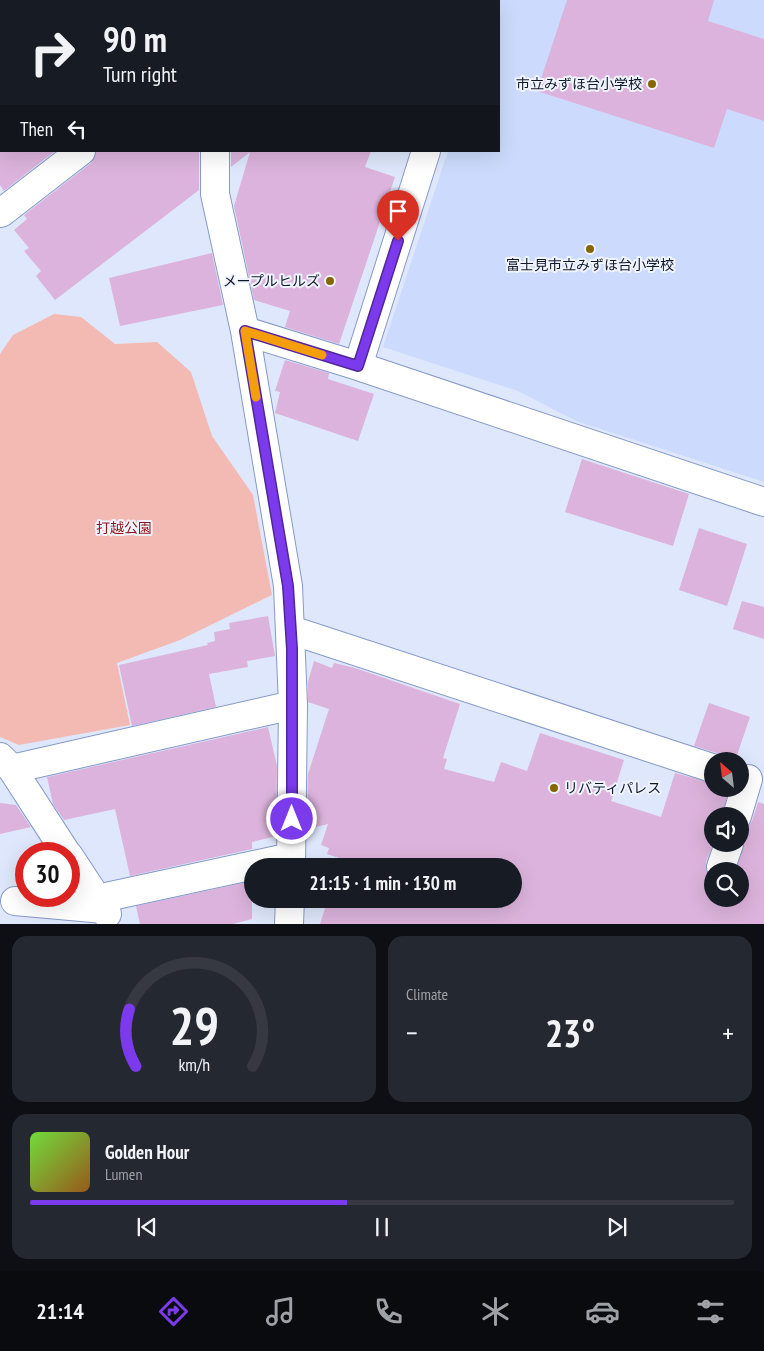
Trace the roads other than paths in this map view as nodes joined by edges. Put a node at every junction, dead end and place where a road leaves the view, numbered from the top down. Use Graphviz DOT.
graph roads {
  1 [pos="80,152"];
  2 [pos="215,152"];
  3 [pos="426,152"];
  4 [pos="0,213"];
  5 [pos="245,331"];
  6 [pos="358,366"];
  7 [pos="764,502"];
  8 [pos="291,630"];
  9 [pos="293,704"];
  10 [pos="6,763"];
  11 [pos="704,765"];
  12 [pos="751,780"];
  13 [pos="740,807"];
  14 [pos="59,842"];
  15 [pos="291,858"];
  16 [pos="80,873"];
  17 [pos="244,874"];
  18 [pos="14,901"];
  19 [pos="290,908"];
  20 [pos="105,910"];
  21 [pos="289,924"];
  1 -- 4 [label="street"];
  2 -- 5 [label="street"];
  3 -- 6 [label="street"];
  5 -- 6 [label="street"];
  5 -- 8 [label="street"];
  6 -- 7 [label="street"];
  8 -- 9 [label="street"];
  8 -- 11 [label="street"];
  9 -- 10 [label="street"];
  9 -- 15 [label="street"];
  10 -- 14 [label="street"];
  12 -- 13 [label="street"];
  16 -- 20 [label="street"];
  17 -- 20 [label="street"];
  18 -- 20 [label="street"];
  19 -- 21 [label="street"];
}
